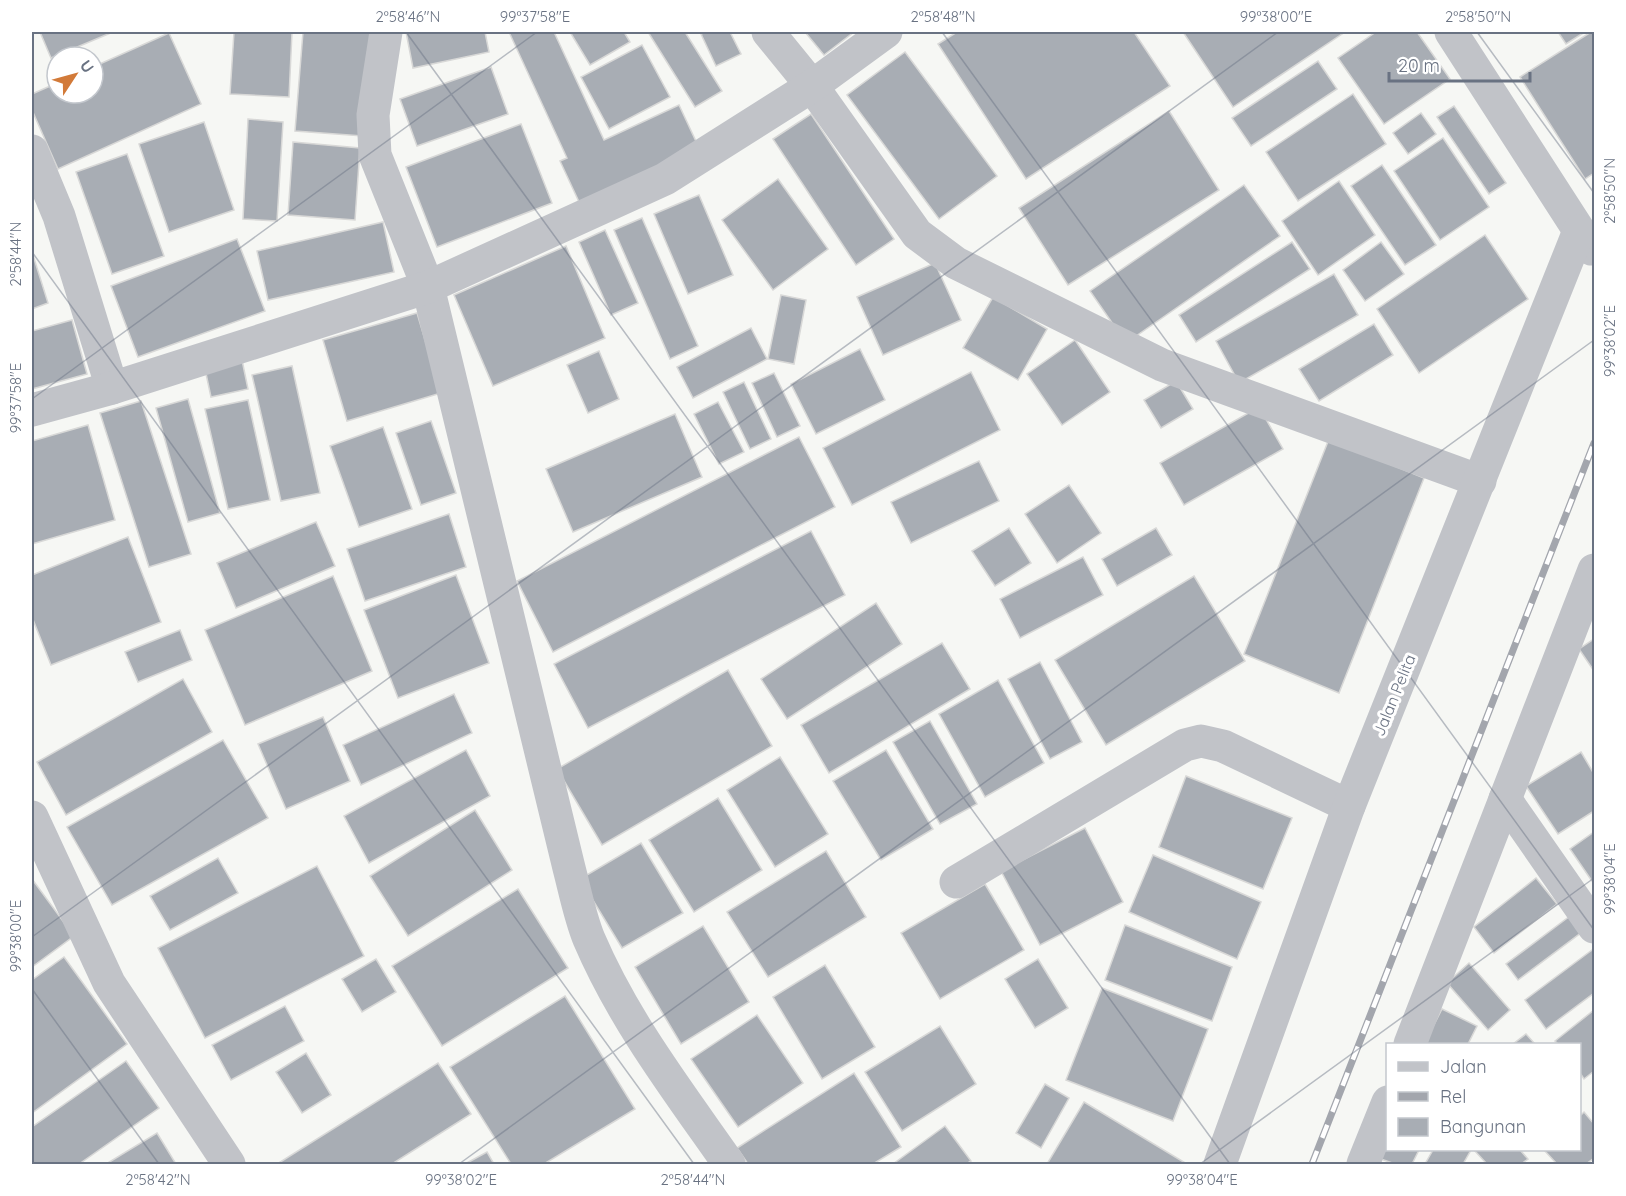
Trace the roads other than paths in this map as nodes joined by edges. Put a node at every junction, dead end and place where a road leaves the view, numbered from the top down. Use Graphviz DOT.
graph roads {
  1 [pos="386,32"];
  2 [pos="768,32"];
  3 [pos="886,32"];
  4 [pos="1451,32"];
  5 [pos="812,86"];
  6 [pos="32,151"];
  7 [pos="1587,243"];
  8 [pos="428,287"];
  9 [pos="112,388"];
  10 [pos="32,410"];
  11 [pos="1480,481"];
  12 [pos="1594,570"];
  13 [pos="1505,799"];
  14 [pos="1349,806"];
  15 [pos="32,817"];
  16 [pos="956,882"];
  17 [pos="1594,927"];
  18 [pos="1410,1043"];
  19 [pos="1386,1107"];
  20 [pos="229,1164"];
  21 [pos="729,1164"];
  22 [pos="1220,1164"];
  23 [pos="1363,1164"];
  1 -- 8 [label="street"];
  2 -- 5 [label="street"];
  3 -- 5 [label="street"];
  4 -- 7 [label="street"];
  5 -- 8 [label="street"];
  5 -- 11 [label="street"];
  6 -- 9 [label="street"];
  7 -- 11 [label="street, Jalan Pelita"];
  8 -- 9 [label="street"];
  8 -- 21 [label="street"];
  9 -- 10 [label="street"];
  11 -- 14 [label="street, Jalan Pelita"];
  12 -- 13 [label="street"];
  13 -- 17 [label="street"];
  13 -- 18 [label="street"];
  14 -- 16 [label="street"];
  14 -- 22 [label="street, Jalan Pelita"];
  15 -- 20 [label="street"];
  19 -- 23 [label="street"];
}
